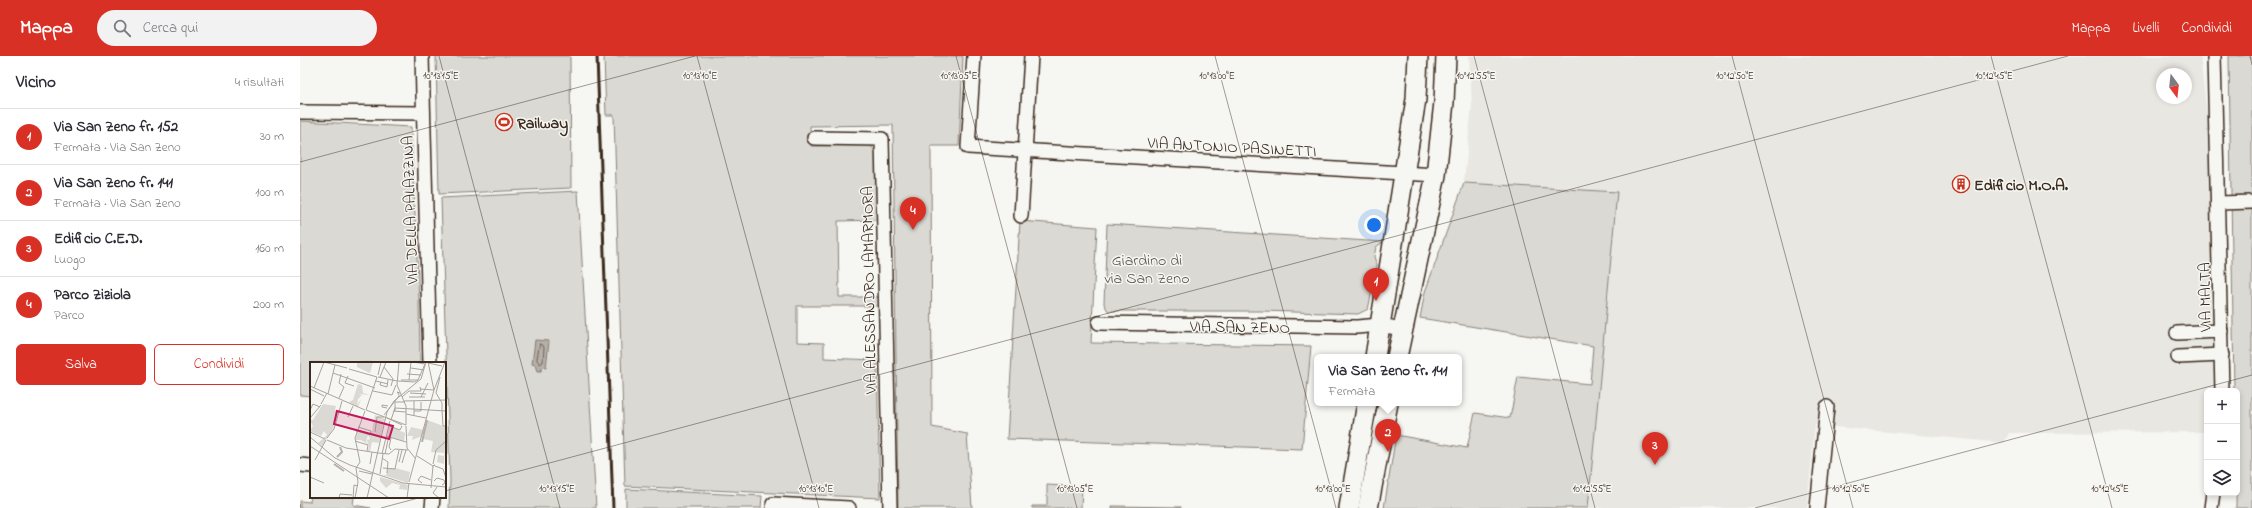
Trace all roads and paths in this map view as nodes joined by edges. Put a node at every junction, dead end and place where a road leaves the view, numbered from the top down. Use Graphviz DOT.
graph roads {
  1 [pos="422,56"];
  2 [pos="974,56"];
  3 [pos="1031,56"];
  4 [pos="1418,56"];
  5 [pos="1446,56"];
  6 [pos="2214,56"];
  7 [pos="300,112"];
  8 [pos="423,113"];
  9 [pos="814,138"];
  10 [pos="1026,151"];
  11 [pos="1405,173"];
  12 [pos="1436,175"];
  13 [pos="2252,202"];
  14 [pos="2219,203"];
  15 [pos="1021,216"];
  16 [pos="1099,323"];
  17 [pos="1380,325"];
  18 [pos="1402,329"];
  19 [pos="2221,331"];
  20 [pos="2177,333"];
  21 [pos="1375,354"];
  22 [pos="1397,354"];
  23 [pos="2222,355"];
  24 [pos="2178,357"];
  25 [pos="430,362"];
  26 [pos="2222,388"];
  27 [pos="1366,406"];
  28 [pos="1387,406"];
  29 [pos="1827,407"];
  30 [pos="300,465"];
  31 [pos="310,466"];
  32 [pos="2213,496"];
  33 [pos="772,508"];
  34 [pos="849,508"];
  35 [pos="890,508"];
  36 [pos="1349,508"];
  37 [pos="1368,508"];
  38 [pos="1817,508"];
  39 [pos="2211,508"];
  1 -- 8 [label="street, VIA DELLA PALAZZINA"];
  2 -- 10 [label="street, VIA ANTONIO PASINETTI"];
  3 -- 10 [label="street"];
  4 -- 11 [label="street"];
  5 -- 12 [label="street"];
  6 -- 14 [label="street, VIA MALTA"];
  7 -- 8 [label="street"];
  8 -- 25 [label="street, VIA DELLA PALAZZINA"];
  9 -- 35 [label="street, VIA ALESSANDRO LAMARMORA"];
  10 -- 11 [label="street, VIA ANTONIO PASINETTI"];
  10 -- 15 [label="street"];
  11 -- 12 [label="street, VIA ANTONIO PASINETTI"];
  11 -- 17 [label="street"];
  12 -- 18 [label="street"];
  13 -- 14 [label="street"];
  14 -- 19 [label="street, VIA MALTA"];
  16 -- 17 [label="street, VIA SAN ZENO"];
  17 -- 18 [label="street, VIA SAN ZENO"];
  17 -- 21 [label="street"];
  18 -- 22 [label="street"];
  19 -- 20 [label="street"];
  19 -- 23 [label="street, VIA MALTA"];
  23 -- 24 [label="street"];
  23 -- 26 [label="street, VIA MALTA"];
  27 -- 36 [label="street"];
  28 -- 37 [label="street"];
  29 -- 38 [label="street"];
  30 -- 31 [label="street"];
  32 -- 39 [label="street"];
  33 -- 34 [label="street"];
}
